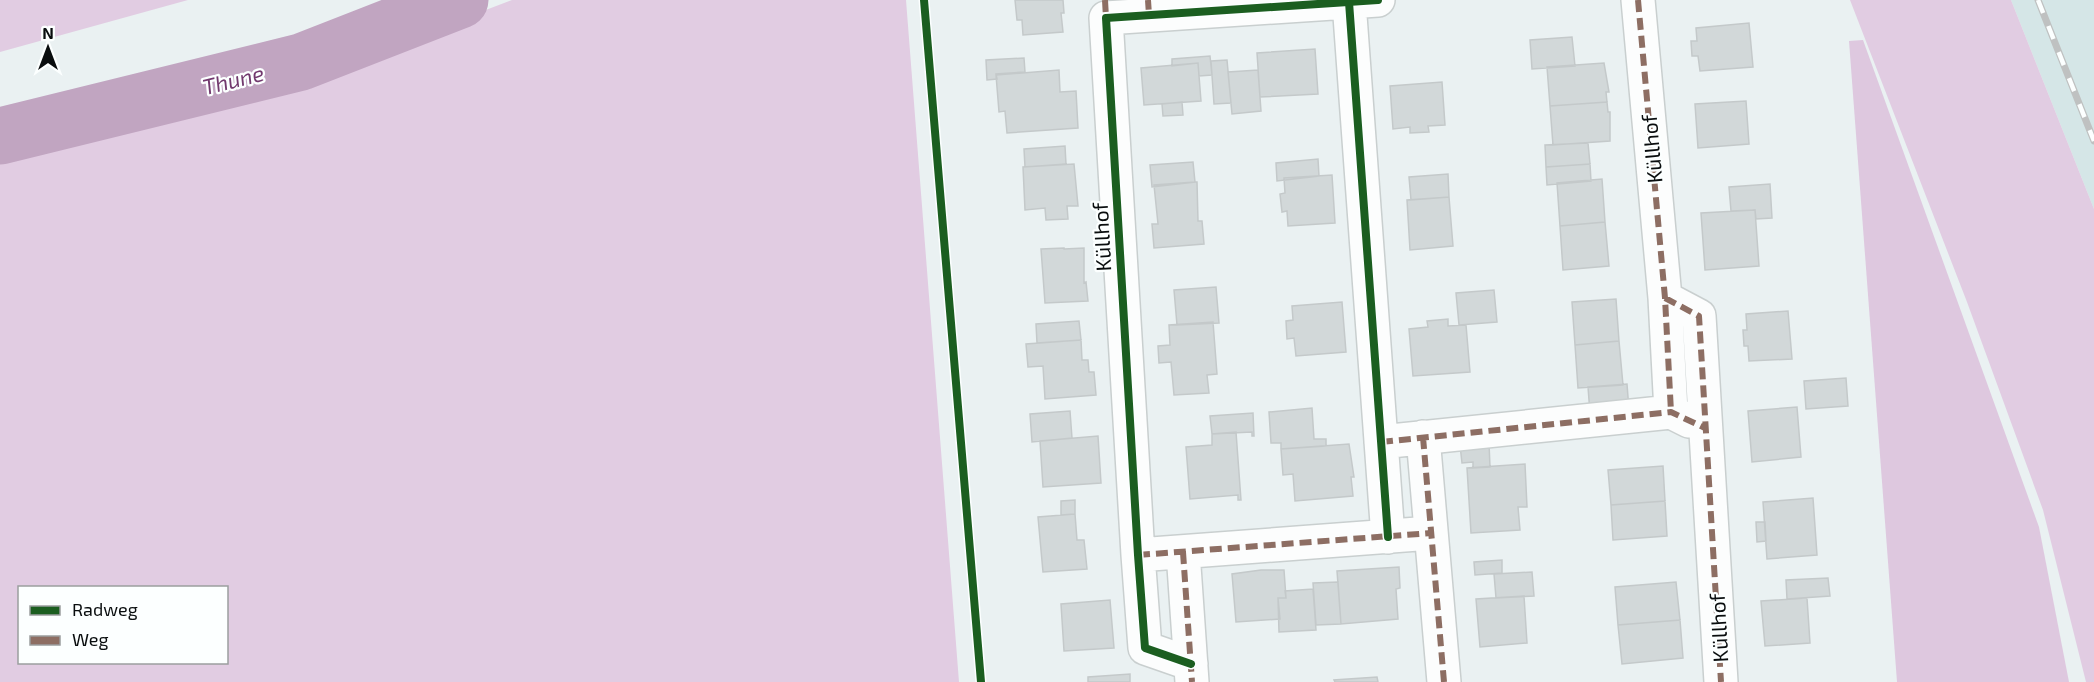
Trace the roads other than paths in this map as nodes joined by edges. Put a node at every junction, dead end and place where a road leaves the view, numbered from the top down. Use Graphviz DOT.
graph roads {
  1 [pos="1638,0"];
  2 [pos="1364,1"];
  3 [pos="1148,8"];
  4 [pos="1105,9"];
  5 [pos="1665,298"];
  6 [pos="1671,412"];
  7 [pos="1707,429"];
  8 [pos="1423,437"];
  9 [pos="1381,442"];
  10 [pos="1431,533"];
  11 [pos="1388,537"];
  12 [pos="1183,552"];
  13 [pos="1138,555"];
  14 [pos="1192,673"];
  15 [pos="1444,682"];
  16 [pos="1721,682"];
  1 -- 5 [label="street, Küllhof"];
  2 -- 3 [label="street, Küllhof"];
  2 -- 9 [label="street, Küllhof"];
  3 -- 4 [label="street, Küllhof"];
  4 -- 13 [label="street, Küllhof"];
  5 -- 6 [label="street, Küllhof"];
  5 -- 7 [label="street, Küllhof"];
  6 -- 7 [label="street"];
  6 -- 8 [label="street"];
  7 -- 16 [label="street, Küllhof"];
  8 -- 9 [label="street"];
  8 -- 10 [label="street"];
  9 -- 11 [label="street, Küllhof"];
  10 -- 11 [label="street"];
  10 -- 15 [label="street"];
  11 -- 12 [label="street"];
  12 -- 13 [label="street"];
  12 -- 14 [label="street, Küllhof"];
  13 -- 14 [label="street, Küllhof"];
}
